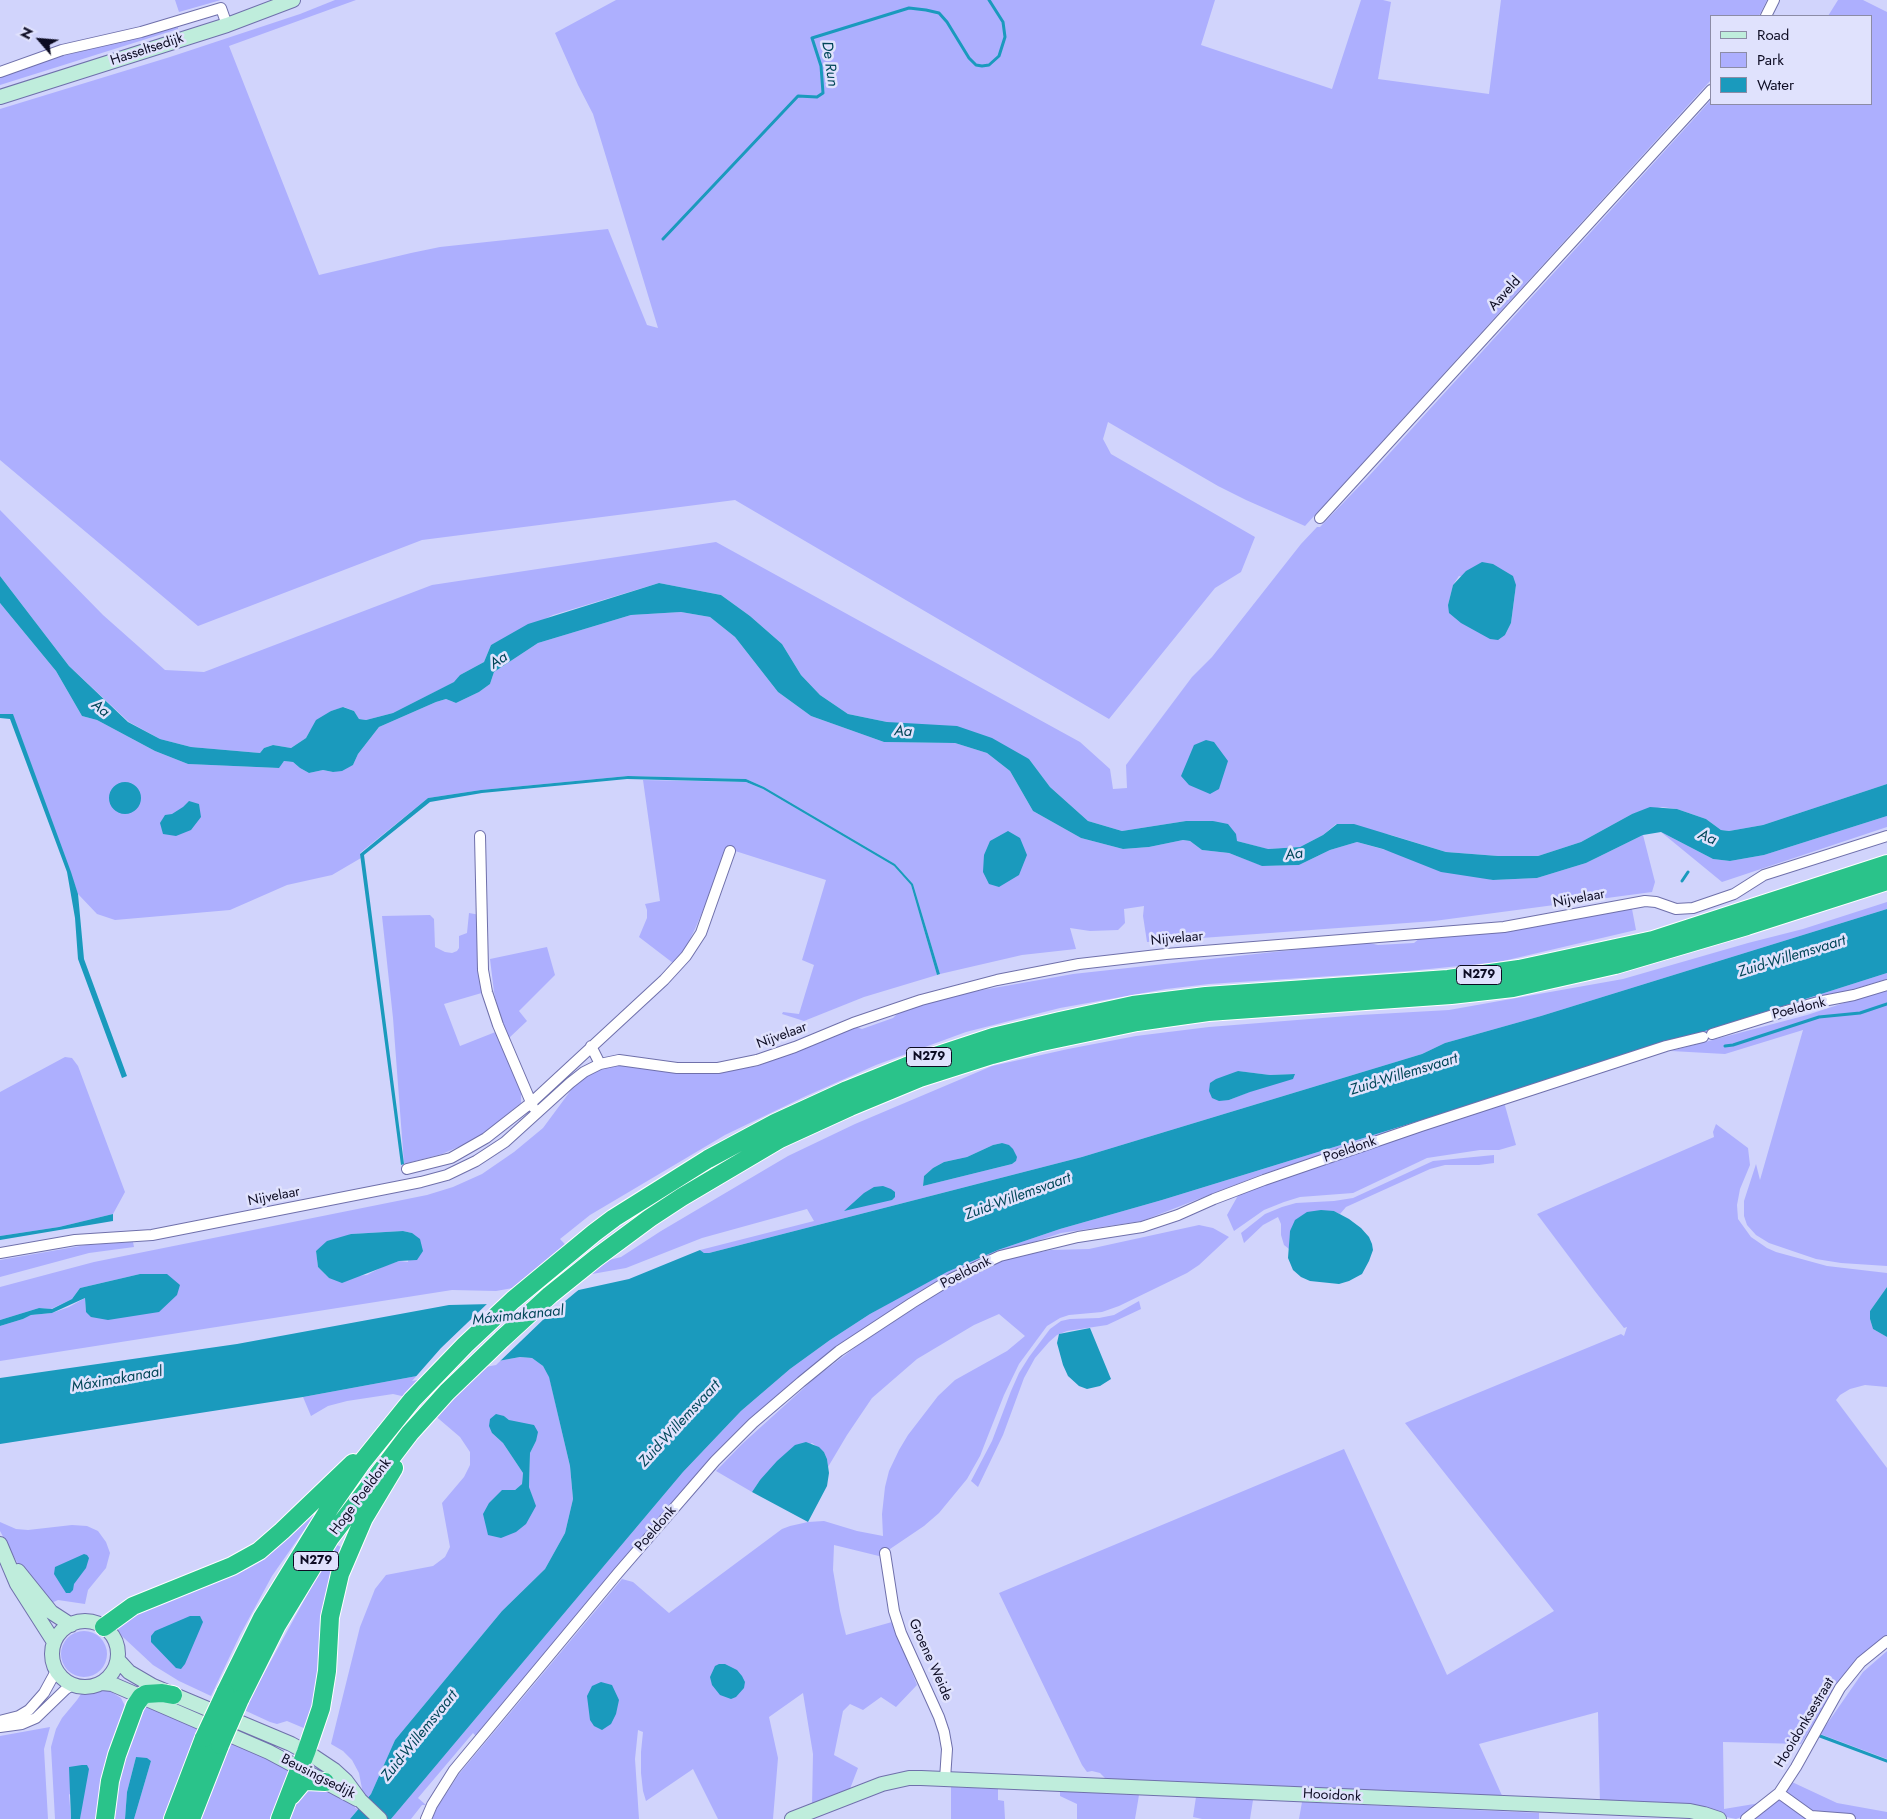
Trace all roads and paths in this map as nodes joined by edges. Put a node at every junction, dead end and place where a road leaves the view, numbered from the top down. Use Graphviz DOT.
graph roads {
  1 [pos="269,0"];
  2 [pos="293,0"];
  3 [pos="1774,0"];
  4 [pos="1766,15"];
  5 [pos="224,16"];
  6 [pos="0,72"];
  7 [pos="0,87"];
  8 [pos="1710,91"];
  9 [pos="0,97"];
  10 [pos="1320,518"];
  11 [pos="480,836"];
  12 [pos="1887,836"];
  13 [pos="730,851"];
  14 [pos="1887,864"];
  15 [pos="1887,881"];
  16 [pos="1785,905"];
  17 [pos="1887,985"];
  18 [pos="591,1046"];
  19 [pos="600,1064"];
  20 [pos="532,1102"];
  21 [pos="535,1116"];
  22 [pos="407,1169"];
  23 [pos="0,1253"];
  24 [pos="410,1433"];
  25 [pos="376,1443"];
  26 [pos="2,1549"];
  27 [pos="885,1553"];
  28 [pos="70,1625"];
  29 [pos="104,1627"];
  30 [pos="1887,1641"];
  31 [pos="54,1642"];
  32 [pos="118,1660"];
  33 [pos="56,1670"];
  34 [pos="102,1683"];
  35 [pos="72,1685"];
  36 [pos="173,1695"];
  37 [pos="232,1696"];
  38 [pos="141,1697"];
  39 [pos="0,1721"];
  40 [pos="0,1726"];
  41 [pos="212,1742"];
  42 [pos="303,1760"];
  43 [pos="945,1779"];
  44 [pos="326,1782"];
  45 [pos="1779,1792"];
  46 [pos="360,1800"];
  47 [pos="288,1801"];
  48 [pos="105,1819"];
  49 [pos="173,1819"];
  50 [pos="191,1819"];
  51 [pos="280,1819"];
  52 [pos="380,1819"];
  53 [pos="426,1819"];
  54 [pos="792,1819"];
  55 [pos="1719,1819"];
  56 [pos="1746,1819"];
  57 [pos="1850,1819"];
  1 -- 5 [label="street, Hasseltsedijk"];
  2 -- 5 [label="street, Hasseltsedijk"];
  3 -- 4 [label="street"];
  5 -- 6 [label="street, Hasseltsedijk"];
  5 -- 7 [label="street, Hasseltsedijk"];
  5 -- 9 [label="street, Hasseltsedijk"];
  8 -- 10 [label="street, Aaveld"];
  11 -- 20 [label="street"];
  12 -- 19 [label="street, Nijvelaar"];
  13 -- 18 [label="street"];
  14 -- 16 [label="highway, N279"];
  15 -- 16 [label="highway, N279"];
  16 -- 24 [label="highway, Hoge Poeldonk / N279"];
  16 -- 25 [label="highway, Hoge Poeldonk / N279"];
  17 -- 53 [label="street, Poeldonk"];
  18 -- 19 [label="street"];
  18 -- 20 [label="street"];
  19 -- 21 [label="street, Nijvelaar"];
  20 -- 21 [label="street"];
  20 -- 22 [label="street"];
  21 -- 23 [label="street, Nijvelaar"];
  24 -- 37 [label="highway, Hoge Poeldonk / N279"];
  24 -- 42 [label="highway, N279"];
  25 -- 29 [label="highway, N279"];
  25 -- 37 [label="highway, Hoge Poeldonk / N279"];
  26 -- 28 [label="street"];
  26 -- 31 [label="street"];
  27 -- 43 [label="street, Groene Weide"];
  28 -- 29 [label="street"];
  28 -- 31 [label="street"];
  29 -- 32 [label="street"];
  30 -- 45 [label="street, Hooidonksestraat"];
  31 -- 33 [label="street"];
  32 -- 34 [label="street"];
  32 -- 36 [label="street, Beusingsedijk"];
  33 -- 35 [label="street"];
  33 -- 39 [label="street"];
  34 -- 35 [label="street"];
  34 -- 38 [label="street, Beusingsedijk"];
  35 -- 40 [label="street"];
  36 -- 38 [label="highway"];
  36 -- 42 [label="street, Beusingsedijk"];
  37 -- 41 [label="highway, Hoge Poeldonk / N279, bridge"];
  38 -- 42 [label="street, Beusingsedijk"];
  38 -- 48 [label="highway"];
  41 -- 49 [label="highway, Hoge Poeldonk / N279"];
  41 -- 50 [label="highway, Hoge Poeldonk / N279"];
  42 -- 44 [label="street, Beusingsedijk"];
  42 -- 46 [label="street, Beusingsedijk"];
  42 -- 47 [label="highway, N279"];
  43 -- 54 [label="street"];
  43 -- 55 [label="street, Hooidonk"];
  44 -- 46 [label="street, Beusingsedijk"];
  44 -- 47 [label="highway, N279"];
  45 -- 56 [label="street, Hooidonksestraat"];
  45 -- 57 [label="street"];
  46 -- 52 [label="street"];
  47 -- 51 [label="highway, N279"];
}
